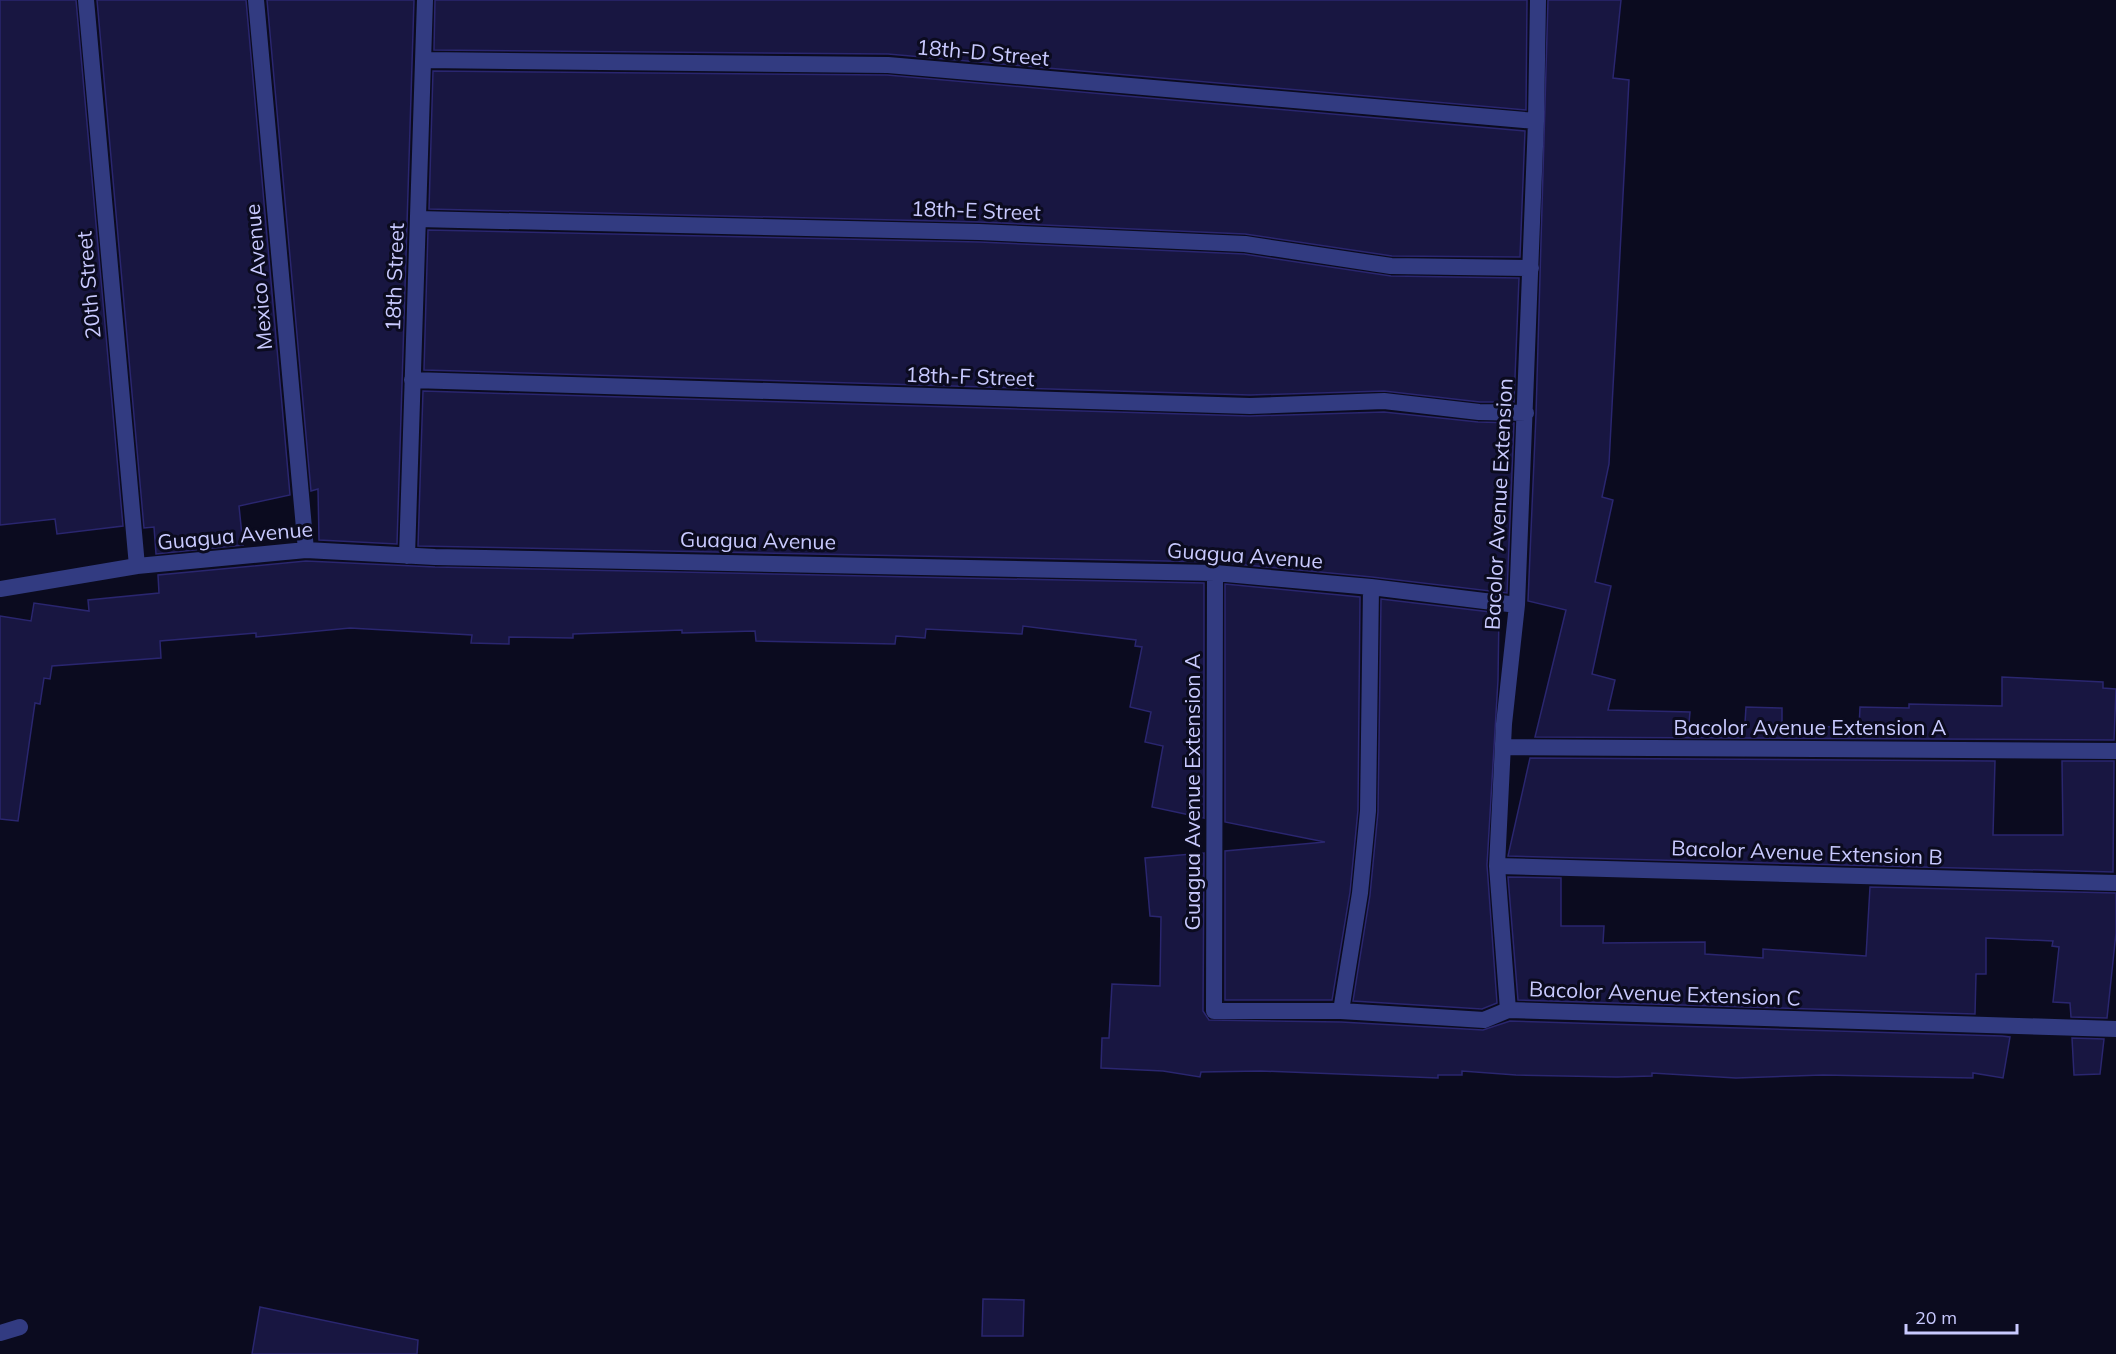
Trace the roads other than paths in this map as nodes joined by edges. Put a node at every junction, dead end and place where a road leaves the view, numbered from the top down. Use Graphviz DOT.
graph roads {
  1 [pos="86,0"];
  2 [pos="255,0"];
  3 [pos="425,0"];
  4 [pos="1538,0"];
  5 [pos="424,60"];
  6 [pos="1536,122"];
  7 [pos="418,219"];
  8 [pos="1531,268"];
  9 [pos="412,380"];
  10 [pos="1526,413"];
  11 [pos="306,550"];
  12 [pos="407,556"];
  13 [pos="137,566"];
  14 [pos="1215,573"];
  15 [pos="1371,587"];
  16 [pos="0,589"];
  17 [pos="1517,605"];
  18 [pos="1503,747"];
  19 [pos="2116,751"];
  20 [pos="1497,866"];
  21 [pos="2116,883"];
  22 [pos="1508,1010"];
  23 [pos="1214,1011"];
  24 [pos="1341,1011"];
  25 [pos="2116,1029"];
  26 [pos="20,1327"];
  27 [pos="0,1333"];
  1 -- 13 [label="street, 20th Street"];
  2 -- 11 [label="street, Mexico Avenue"];
  3 -- 5 [label="street, 18th Street"];
  4 -- 6 [label="street, Bacolor Avenue Extension"];
  5 -- 6 [label="street, 18th-D Street"];
  5 -- 7 [label="street, 18th Street"];
  6 -- 8 [label="street, Bacolor Avenue Extension"];
  7 -- 8 [label="street, 18th-E Street"];
  7 -- 9 [label="street, 18th Street"];
  8 -- 10 [label="street, Bacolor Avenue Extension"];
  9 -- 10 [label="street, 18th-F Street"];
  9 -- 12 [label="street, 18th Street"];
  10 -- 17 [label="street, Bacolor Avenue Extension"];
  11 -- 12 [label="street, Guagua Avenue"];
  11 -- 13 [label="street, Guagua Avenue"];
  12 -- 14 [label="street, Guagua Avenue"];
  13 -- 16 [label="street, Guagua Avenue"];
  14 -- 15 [label="street, Guagua Avenue"];
  14 -- 23 [label="street, Guagua Avenue Extension A"];
  15 -- 17 [label="street, Guagua Avenue"];
  15 -- 24 [label="street"];
  17 -- 18 [label="street, Bacolor Avenue Extension"];
  18 -- 19 [label="street, Bacolor Avenue Extension A"];
  18 -- 20 [label="street, Bacolor Avenue Extension"];
  20 -- 21 [label="street, Bacolor Avenue Extension B"];
  20 -- 22 [label="street, Bacolor Avenue Extension"];
  22 -- 24 [label="street, Bacolor Avenue Extension C"];
  22 -- 25 [label="street, Bacolor Avenue Extension C"];
  23 -- 24 [label="street, Bacolor Avenue Extension C"];
  26 -- 27 [label="street"];
}
